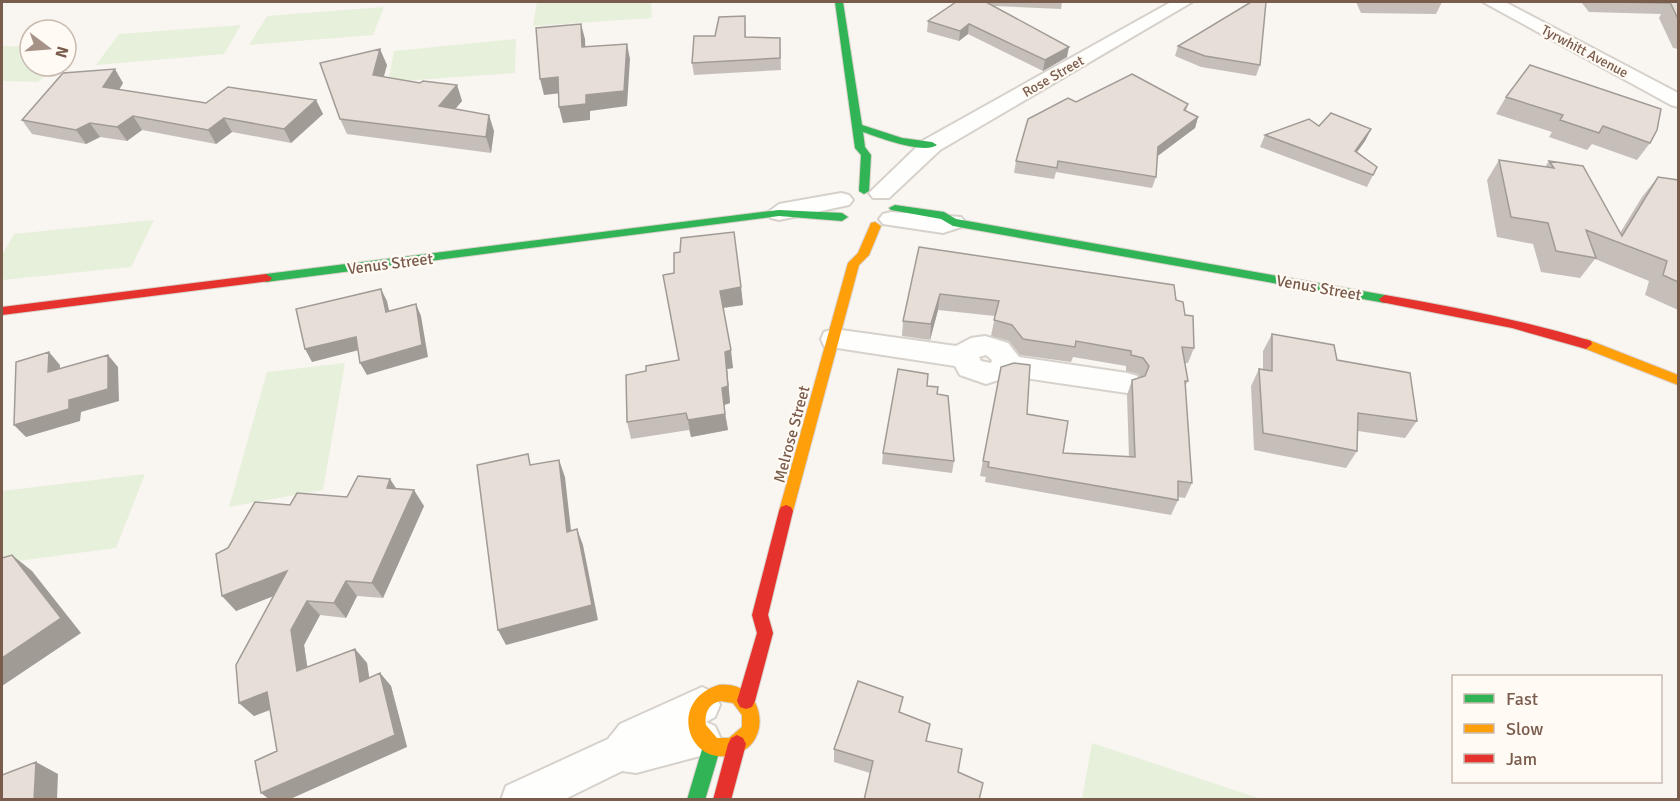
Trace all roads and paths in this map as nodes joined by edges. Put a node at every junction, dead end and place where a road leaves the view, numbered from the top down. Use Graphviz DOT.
graph roads {
  1 [pos="838,2"];
  2 [pos="1183,2"];
  3 [pos="1492,2"];
  4 [pos="1678,101"];
  5 [pos="858,127"];
  6 [pos="860,148"];
  7 [pos="928,148"];
  8 [pos="864,200"];
  9 [pos="779,213"];
  10 [pos="953,222"];
  11 [pos="851,244"];
  12 [pos="854,263"];
  13 [pos="2,311"];
  14 [pos="834,339"];
  15 [pos="1678,380"];
  16 [pos="1127,383"];
  17 [pos="746,701"];
  18 [pos="717,718"];
  19 [pos="520,800"];
  20 [pos="696,800"];
  21 [pos="722,800"];
  1 -- 5 [label="street, Melrose Street"];
  2 -- 7 [label="street, Rose Street"];
  3 -- 4 [label="street, Tyrwhitt Avenue"];
  5 -- 6 [label="street, Melrose Street"];
  5 -- 7 [label="street"];
  6 -- 8 [label="street, Melrose Street"];
  6 -- 8 [label="street, Melrose Street"];
  7 -- 8 [label="street, Rose Street"];
  8 -- 9 [label="street, Venus Street"];
  8 -- 10 [label="street, Venus Street"];
  8 -- 12 [label="street, Melrose Street"];
  9 -- 13 [label="street, Venus Street"];
  10 -- 15 [label="street, Venus Street"];
  11 -- 12 [label="street, Melrose Street"];
  12 -- 14 [label="street, Melrose Street"];
  14 -- 16 [label="street"];
  14 -- 17 [label="street, Melrose Street"];
  17 -- 18 [label="street"];
  17 -- 18 [label="street"];
  18 -- 19 [label="street"];
  18 -- 20 [label="street"];
  18 -- 21 [label="street"];
}
